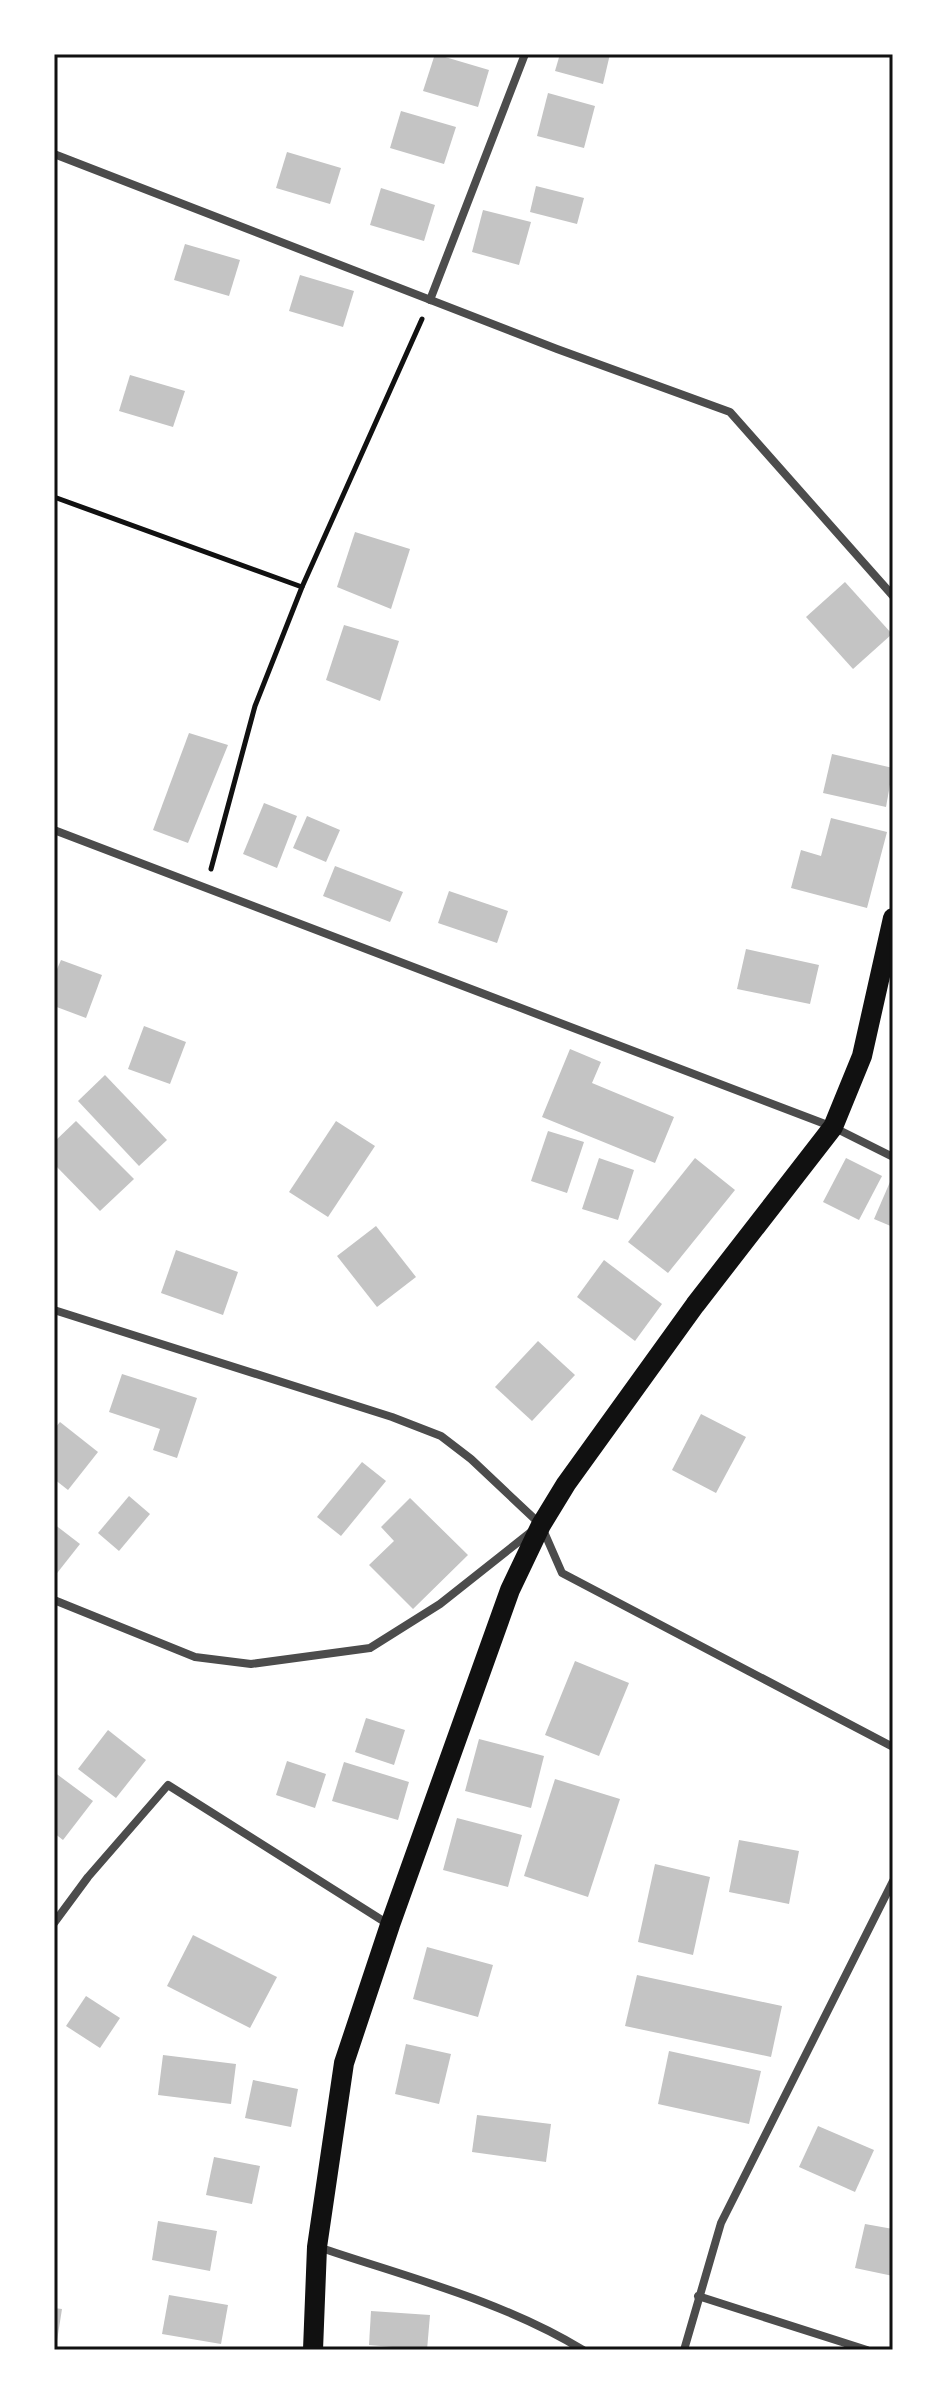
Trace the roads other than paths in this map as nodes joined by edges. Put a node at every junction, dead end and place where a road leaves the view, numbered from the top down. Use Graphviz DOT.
graph roads {
  1 [pos="525,54"];
  2 [pos="54,154"];
  3 [pos="430,300"];
  4 [pos="893,596"];
  5 [pos="54,830"];
  6 [pos="893,918"];
  7 [pos="833,1127"];
  8 [pos="893,1157"];
  9 [pos="54,1310"];
  10 [pos="541,1525"];
  11 [pos="54,1600"];
  12 [pos="893,1747"];
  13 [pos="893,1881"];
  14 [pos="54,1923"];
  15 [pos="390,1925"];
  16 [pos="317,2247"];
  17 [pos="698,2296"];
  18 [pos="313,2350"];
  19 [pos="583,2350"];
  20 [pos="684,2350"];
  21 [pos="867,2350"];
  1 -- 3 [label="street"];
  2 -- 3 [label="street"];
  3 -- 4 [label="street"];
  5 -- 7 [label="street"];
  6 -- 7 [label="main road"];
  7 -- 8 [label="street"];
  7 -- 10 [label="main road"];
  9 -- 10 [label="street"];
  10 -- 11 [label="street"];
  10 -- 12 [label="street"];
  10 -- 15 [label="main road"];
  13 -- 17 [label="street"];
  14 -- 15 [label="street"];
  15 -- 16 [label="main road"];
  16 -- 18 [label="main road"];
  16 -- 19 [label="street"];
  17 -- 20 [label="street"];
  17 -- 21 [label="street"];
}
